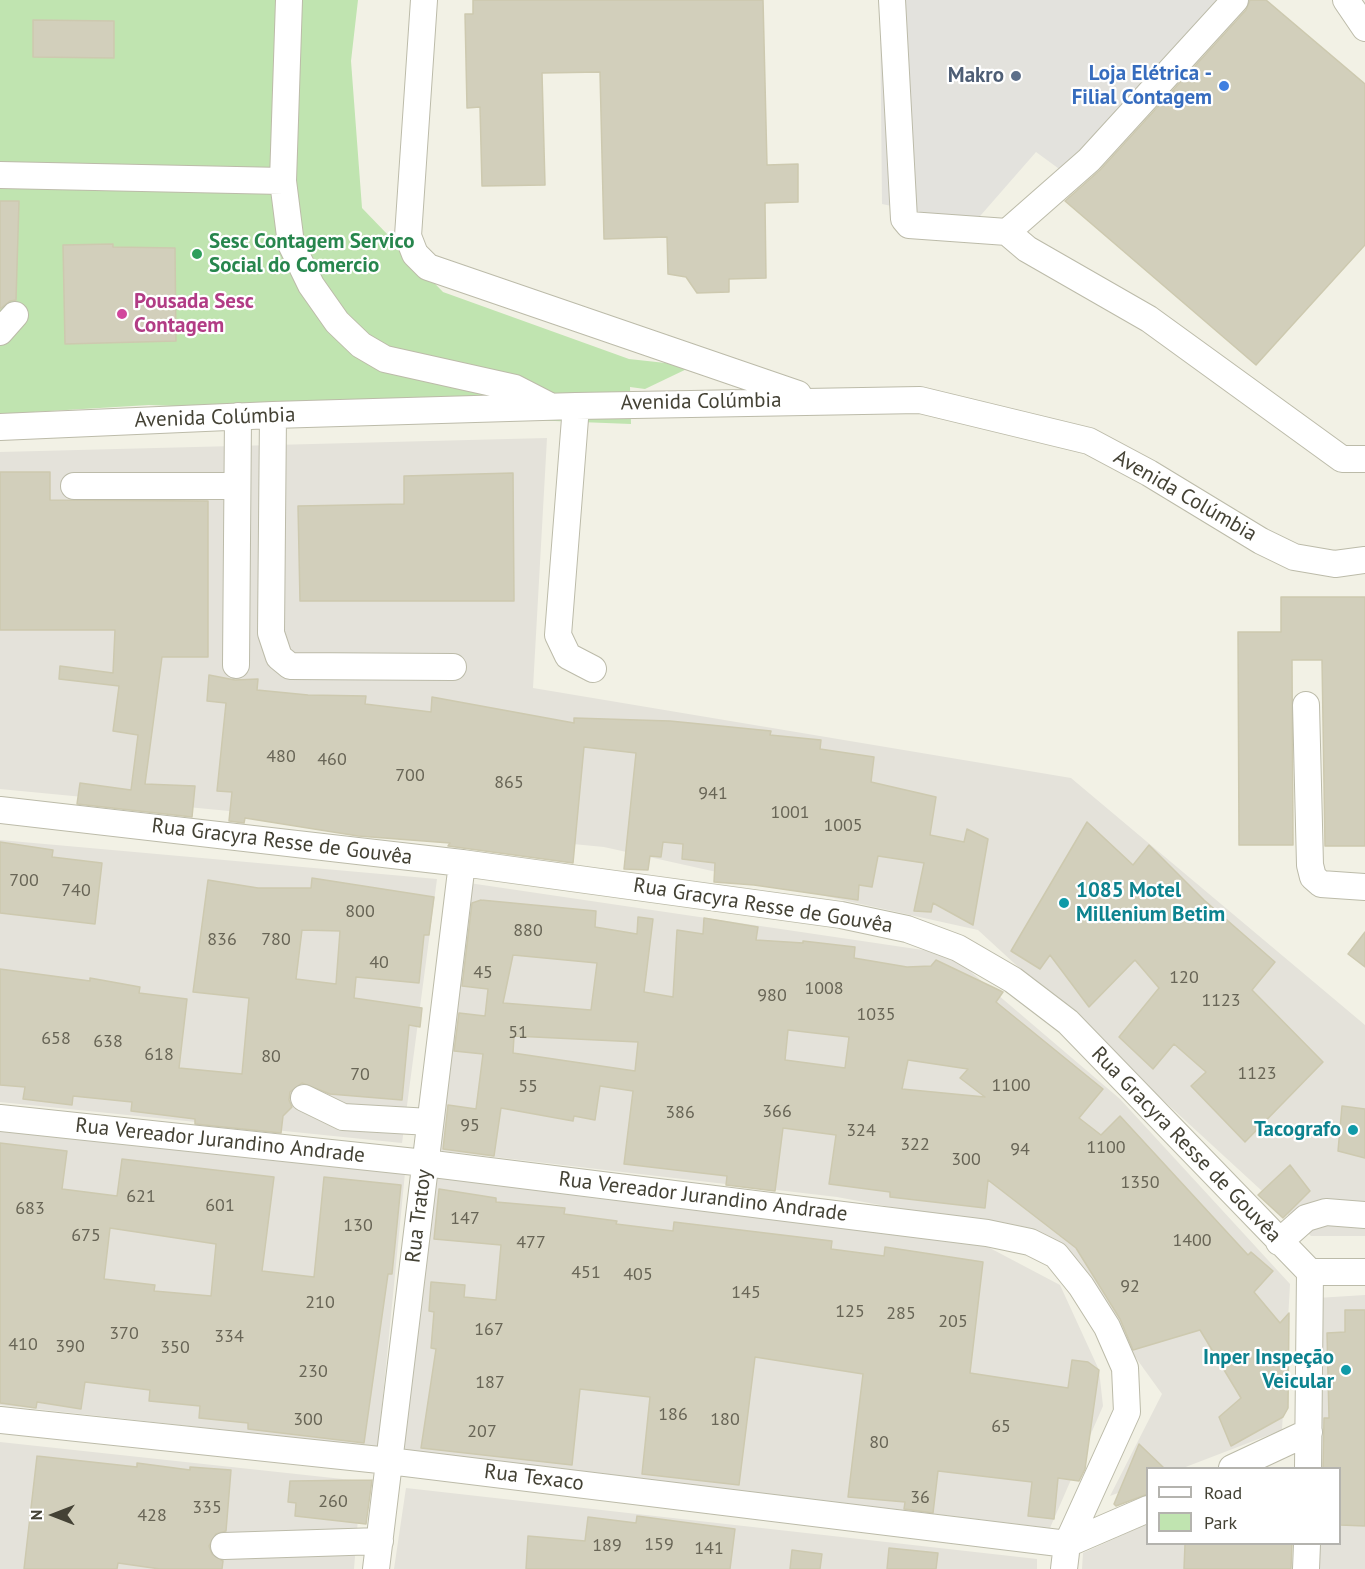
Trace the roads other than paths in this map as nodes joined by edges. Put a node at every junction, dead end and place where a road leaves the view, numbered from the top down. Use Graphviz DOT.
graph roads {
  1 [pos="289,0"];
  2 [pos="424,0"];
  3 [pos="892,0"];
  4 [pos="1235,0"];
  5 [pos="1346,0"];
  6 [pos="1365,28"];
  7 [pos="0,175"];
  8 [pos="283,181"];
  9 [pos="1007,232"];
  10 [pos="815,399"];
  11 [pos="564,406"];
  12 [pos="273,415"];
  13 [pos="238,416"];
  14 [pos="0,427"];
  15 [pos="1365,459"];
  16 [pos="74,486"];
  17 [pos="237,486"];
  18 [pos="1365,560"];
  19 [pos="236,664"];
  20 [pos="453,667"];
  21 [pos="593,669"];
  22 [pos="1306,705"];
  23 [pos="0,810"];
  24 [pos="462,863"];
  25 [pos="1365,887"];
  26 [pos="303,1098"];
  27 [pos="0,1118"];
  28 [pos="430,1122"];
  29 [pos="425,1163"];
  30 [pos="1365,1215"];
  31 [pos="1279,1242"];
  32 [pos="1310,1272"];
  33 [pos="1365,1272"];
  34 [pos="0,1420"];
  35 [pos="1309,1432"];
  36 [pos="389,1461"];
  37 [pos="1234,1467"];
  38 [pos="1308,1467"];
  39 [pos="1146,1510"];
  40 [pos="380,1541"];
  41 [pos="1067,1544"];
  42 [pos="1307,1545"];
  43 [pos="224,1546"];
  44 [pos="376,1569"];
  45 [pos="1064,1569"];
  46 [pos="1306,1569"];
  1 -- 8 [label="street"];
  2 -- 10 [label="street"];
  3 -- 9 [label="street"];
  4 -- 9 [label="street"];
  5 -- 6 [label="street"];
  7 -- 8 [label="street"];
  8 -- 11 [label="street"];
  9 -- 15 [label="street"];
  10 -- 11 [label="street, Avenida Colúmbia"];
  10 -- 18 [label="street, Avenida Colúmbia"];
  11 -- 12 [label="street, Avenida Colúmbia"];
  11 -- 21 [label="street"];
  12 -- 13 [label="street, Avenida Colúmbia"];
  12 -- 20 [label="street"];
  13 -- 14 [label="street, Avenida Colúmbia"];
  13 -- 17 [label="street"];
  16 -- 17 [label="street"];
  17 -- 19 [label="street"];
  22 -- 25 [label="street"];
  23 -- 24 [label="street, Rua Gracyra Resse de Gouvêa"];
  24 -- 28 [label="street, Rua Tratoy"];
  24 -- 31 [label="street, Rua Gracyra Resse de Gouvêa"];
  26 -- 28 [label="street"];
  27 -- 29 [label="street, Rua Vereador Jurandino Andrade"];
  28 -- 29 [label="street, Rua Tratoy"];
  29 -- 36 [label="street, Rua Tratoy"];
  29 -- 41 [label="street, Rua Vereador Jurandino Andrade"];
  30 -- 31 [label="street"];
  31 -- 32 [label="street, Rua Gracyra Resse de Gouvêa"];
  32 -- 33 [label="street"];
  32 -- 35 [label="street"];
  34 -- 36 [label="street, Rua Texaco"];
  35 -- 37 [label="street"];
  35 -- 38 [label="street"];
  36 -- 40 [label="street, Rua Tratoy"];
  36 -- 41 [label="street, Rua Texaco"];
  39 -- 41 [label="street"];
  40 -- 43 [label="street"];
  40 -- 44 [label="street, Rua Tratoy"];
  41 -- 45 [label="street, Rua Vereador Jurandino Andrade"];
  42 -- 46 [label="street"];
}
